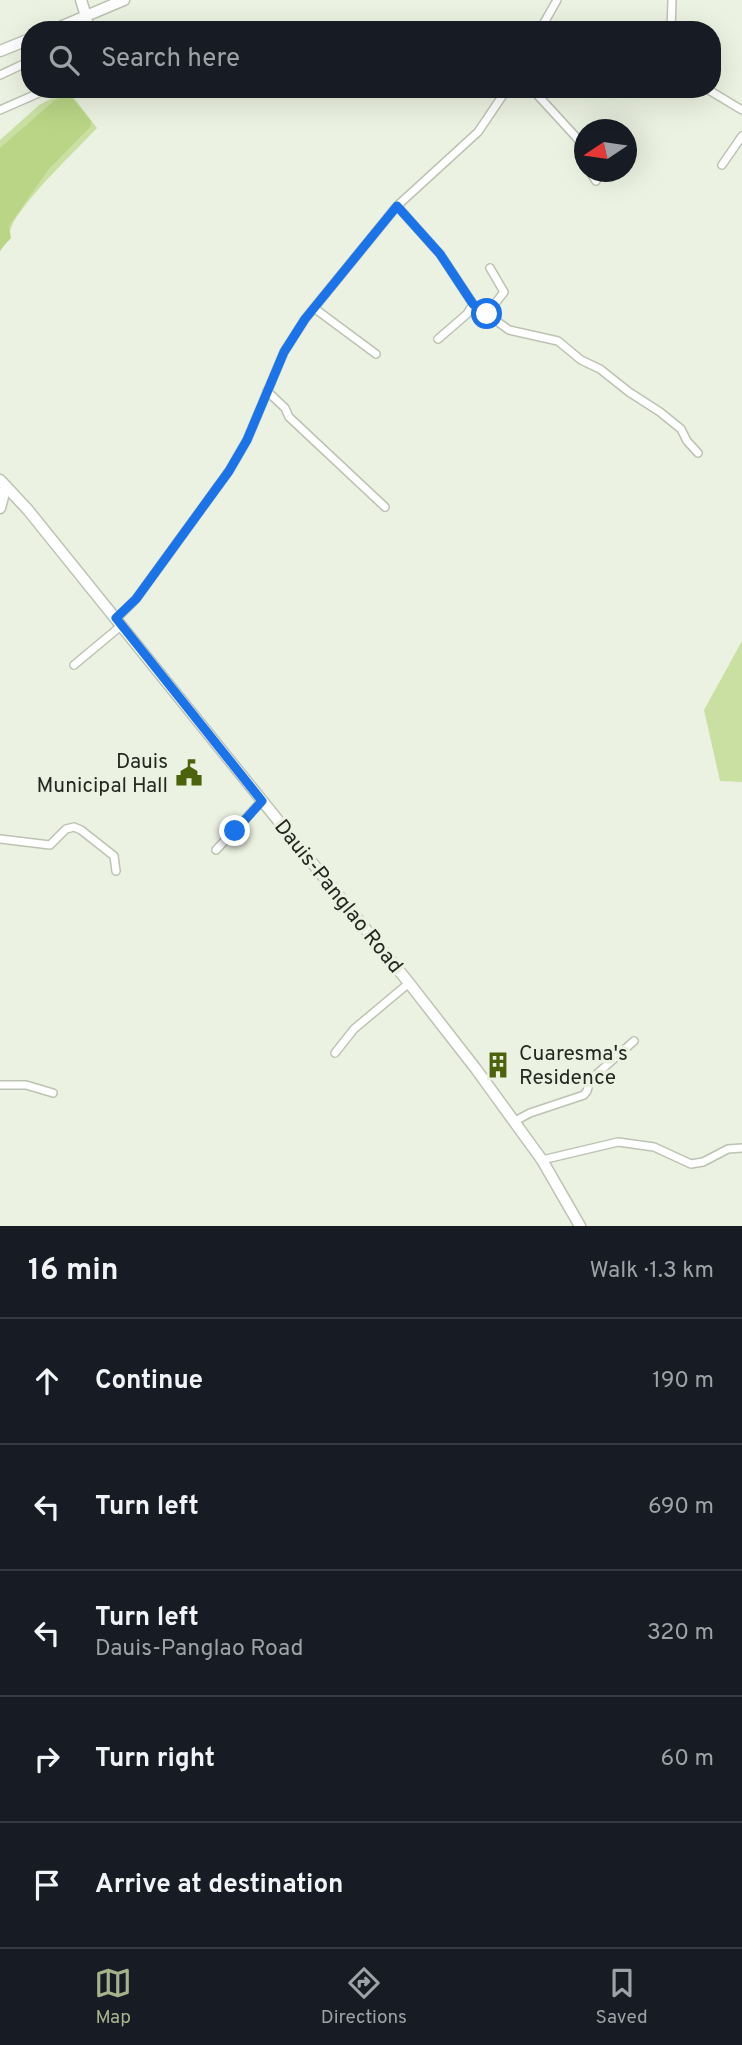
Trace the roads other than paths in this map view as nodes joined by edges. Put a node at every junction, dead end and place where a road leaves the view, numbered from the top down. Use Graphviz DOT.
graph roads {
  1 [pos="81,0"];
  2 [pos="124,0"];
  3 [pos="557,0"];
  4 [pos="671,0"];
  5 [pos="86,16"];
  6 [pos="74,21"];
  7 [pos="88,21"];
  8 [pos="545,21"];
  9 [pos="671,21"];
  10 [pos="21,43"];
  11 [pos="0,51"];
  12 [pos="21,65"];
  13 [pos="0,75"];
  14 [pos="721,97"];
  15 [pos="27,98"];
  16 [pos="501,98"];
  17 [pos="540,98"];
  18 [pos="0,110"];
  19 [pos="742,110"];
  20 [pos="574,135"];
  21 [pos="742,136"];
  22 [pos="722,165"];
  23 [pos="397,206"];
  24 [pos="490,268"];
  25 [pos="473,304"];
  26 [pos="314,308"];
  27 [pos="487,314"];
  28 [pos="438,339"];
  29 [pos="376,354"];
  30 [pos="267,391"];
  31 [pos="698,453"];
  32 [pos="3,483"];
  33 [pos="385,507"];
  34 [pos="0,508"];
  35 [pos="119,622"];
  36 [pos="74,665"];
  37 [pos="262,801"];
  38 [pos="0,839"];
  39 [pos="216,850"];
  40 [pos="116,871"];
  41 [pos="409,983"];
  42 [pos="634,1041"];
  43 [pos="335,1053"];
  44 [pos="0,1085"];
  45 [pos="53,1093"];
  46 [pos="514,1121"];
  47 [pos="742,1148"];
  48 [pos="542,1160"];
  49 [pos="580,1226"];
  1 -- 5 [label="main road"];
  2 -- 5 [label="main road"];
  3 -- 8 [label="street"];
  4 -- 9 [label="street"];
  5 -- 6 [label="main road"];
  5 -- 7 [label="street"];
  10 -- 11 [label="main road"];
  12 -- 13 [label="street"];
  14 -- 19 [label="street"];
  15 -- 18 [label="street"];
  16 -- 23 [label="street"];
  17 -- 20 [label="street"];
  21 -- 22 [label="street"];
  23 -- 25 [label="street"];
  23 -- 26 [label="street"];
  24 -- 27 [label="street"];
  25 -- 27 [label="street"];
  25 -- 28 [label="street"];
  26 -- 29 [label="street"];
  26 -- 30 [label="street"];
  27 -- 31 [label="street"];
  30 -- 33 [label="street"];
  30 -- 35 [label="street"];
  32 -- 34 [label="main road"];
  32 -- 35 [label="main road, Dauis-Panglao Road"];
  35 -- 36 [label="street"];
  35 -- 37 [label="main road, Dauis-Panglao Road"];
  37 -- 39 [label="street"];
  37 -- 41 [label="main road, Dauis-Panglao Road"];
  38 -- 40 [label="street"];
  41 -- 43 [label="street"];
  41 -- 46 [label="main road, Dauis-Panglao Road"];
  42 -- 46 [label="street"];
  44 -- 45 [label="street"];
  46 -- 48 [label="main road, Dauis-Panglao Road"];
  47 -- 48 [label="street"];
  48 -- 49 [label="main road, Dauis-Panglao Road"];
}
